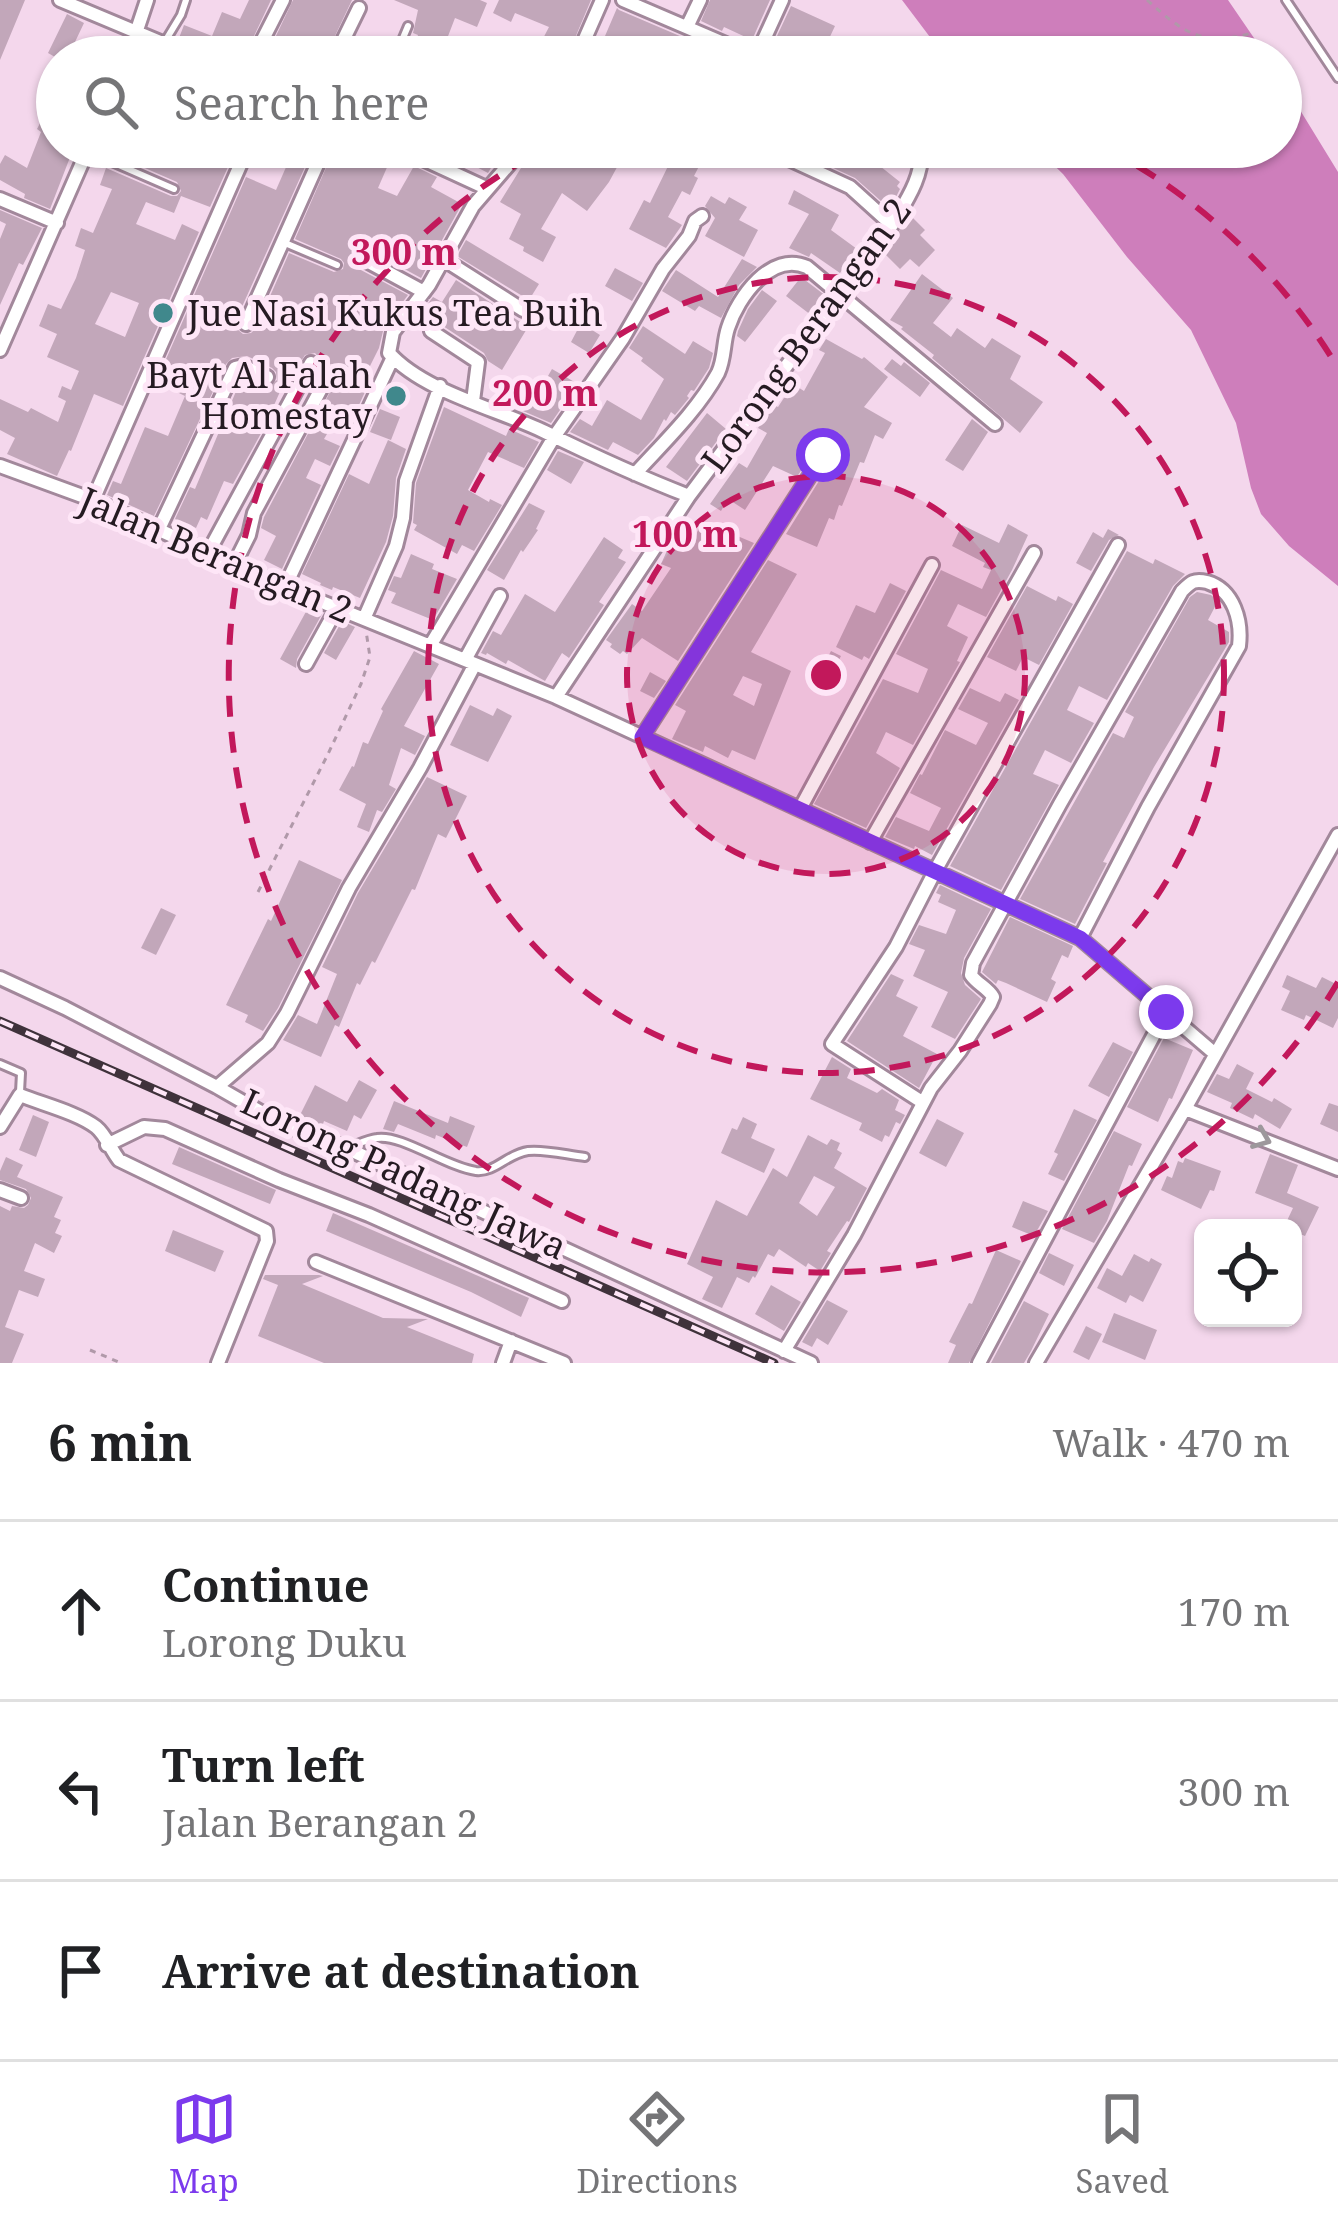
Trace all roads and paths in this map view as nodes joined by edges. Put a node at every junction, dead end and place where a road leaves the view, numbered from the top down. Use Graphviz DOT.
graph roads {
  1 [pos="147,0"];
  2 [pos="186,0"];
  3 [pos="283,0"];
  4 [pos="602,0"];
  5 [pos="623,0"];
  6 [pos="700,0"];
  7 [pos="782,0"];
  8 [pos="1147,0"];
  9 [pos="1286,0"];
  10 [pos="70,2"];
  11 [pos="359,8"];
  12 [pos="408,26"];
  13 [pos="687,26"];
  14 [pos="138,33"];
  15 [pos="1252,33"];
  16 [pos="137,36"];
  17 [pos="146,36"];
  18 [pos="168,36"];
  19 [pos="265,36"];
  20 [pos="345,36"];
  21 [pos="404,36"];
  22 [pos="586,36"];
  23 [pos="709,36"];
  24 [pos="766,36"];
  25 [pos="1199,36"];
  26 [pos="1241,36"];
  27 [pos="1338,78"];
  28 [pos="80,168"];
  29 [pos="129,168"];
  30 [pos="239,168"];
  31 [pos="316,168"];
  32 [pos="451,168"];
  33 [pos="508,168"];
  34 [pos="809,168"];
  35 [pos="919,168"];
  36 [pos="486,188"];
  37 [pos="174,189"];
  38 [pos="0,199"];
  39 [pos="702,216"];
  40 [pos="57,224"];
  41 [pos="892,225"];
  42 [pos="283,242"];
  43 [pos="443,259"];
  44 [pos="365,260"];
  45 [pos="337,265"];
  46 [pos="424,292"];
  47 [pos="840,296"];
  48 [pos="523,310"];
  49 [pos="246,324"];
  50 [pos="431,331"];
  51 [pos="0,350"];
  52 [pos="393,357"];
  53 [pos="311,363"];
  54 [pos="329,374"];
  55 [pos="267,377"];
  56 [pos="440,386"];
  57 [pos="473,401"];
  58 [pos="994,424"];
  59 [pos="554,437"];
  60 [pos="823,455"];
  61 [pos="0,466"];
  62 [pos="635,474"];
  63 [pos="689,496"];
  64 [pos="93,500"];
  65 [pos="159,529"];
  66 [pos="1118,545"];
  67 [pos="209,551"];
  68 [pos="1034,553"];
  69 [pos="235,563"];
  70 [pos="932,566"];
  71 [pos="285,587"];
  72 [pos="500,596"];
  73 [pos="337,608"];
  74 [pos="364,619"];
  75 [pos="430,646"];
  76 [pos="470,662"];
  77 [pos="306,664"];
  78 [pos="556,697"];
  79 [pos="642,737"];
  80 [pos="800,809"];
  81 [pos="1338,835"];
  82 [pos="870,842"];
  83 [pos="935,872"];
  84 [pos="258,892"];
  85 [pos="1006,904"];
  86 [pos="1080,938"];
  87 [pos="0,978"];
  88 [pos="1166,1012"];
  89 [pos="1214,1053"];
  90 [pos="0,1064"];
  91 [pos="217,1087"];
  92 [pos="20,1095"];
  93 [pos="922,1102"];
  94 [pos="1185,1108"];
  95 [pos="1,1121"];
  96 [pos="107,1145"];
  97 [pos="346,1148"];
  98 [pos="585,1157"];
  99 [pos="1338,1169"];
  100 [pos="0,1190"];
  101 [pos="21,1198"];
  102 [pos="316,1262"];
  103 [pos="562,1301"];
  104 [pos="511,1341"];
  105 [pos="90,1350"];
  106 [pos="784,1351"];
  107 [pos="122,1363"];
  108 [pos="218,1363"];
  109 [pos="502,1363"];
  110 [pos="564,1363"];
  111 [pos="811,1363"];
  112 [pos="979,1363"];
  113 [pos="1036,1363"];
  1 -- 14 [label="street"];
  2 -- 18 [label="lane"];
  3 -- 19 [label="street"];
  4 -- 22 [label="street"];
  5 -- 13 [label="street"];
  6 -- 13 [label="street"];
  7 -- 24 [label="street"];
  8 -- 25 [label="path"];
  9 -- 27 [label="lane"];
  10 -- 14 [label="street"];
  11 -- 20 [label="street"];
  12 -- 21 [label="lane"];
  13 -- 23 [label="street"];
  14 -- 16 [label="street"];
  14 -- 17 [label="street"];
  15 -- 26 [label="path"];
  28 -- 40 [label="street"];
  29 -- 37 [label="lane"];
  30 -- 64 [label="street"];
  31 -- 42 [label="street"];
  32 -- 36 [label="street"];
  33 -- 36 [label="street"];
  34 -- 41 [label="street"];
  35 -- 41 [label="street, Lorong Berangan 2"];
  36 -- 43 [label="street"];
  38 -- 40 [label="street"];
  39 -- 59 [label="street"];
  40 -- 51 [label="street"];
  41 -- 47 [label="street, Lorong Berangan 2"];
  42 -- 45 [label="lane"];
  42 -- 49 [label="street"];
  43 -- 46 [label="street"];
  43 -- 48 [label="street"];
  44 -- 46 [label="street"];
  46 -- 52 [label="street"];
  47 -- 58 [label="street"];
  47 -- 62 [label="street"];
  47 -- 63 [label="street, Lorong Berangan 2"];
  50 -- 57 [label="street"];
  52 -- 56 [label="street"];
  52 -- 71 [label="street"];
  53 -- 67 [label="street"];
  54 -- 69 [label="street"];
  55 -- 65 [label="street"];
  56 -- 57 [label="street"];
  56 -- 74 [label="street"];
  57 -- 59 [label="street"];
  59 -- 62 [label="street"];
  59 -- 75 [label="street"];
  60 -- 79 [label="street"];
  61 -- 64 [label="street, Jalan Berangan 2"];
  62 -- 63 [label="street"];
  63 -- 78 [label="street, Lorong Berangan 2"];
  64 -- 65 [label="street, Jalan Berangan 2"];
  65 -- 67 [label="street, Jalan Berangan 2"];
  66 -- 83 [label="street"];
  67 -- 69 [label="street, Jalan Berangan 2"];
  68 -- 82 [label="street"];
  69 -- 71 [label="street, Jalan Berangan 2"];
  70 -- 80 [label="street"];
  71 -- 73 [label="street, Jalan Berangan 2"];
  72 -- 76 [label="street"];
  73 -- 74 [label="street, Jalan Berangan 2"];
  73 -- 77 [label="street"];
  74 -- 75 [label="street, Jalan Berangan 2"];
  74 -- 84 [label="path"];
  75 -- 76 [label="street, Jalan Berangan 2"];
  76 -- 78 [label="street, Jalan Berangan 2"];
  76 -- 91 [label="street"];
  78 -- 79 [label="street, Jalan Berangan 2"];
  79 -- 80 [label="street, Jalan Berangan 2"];
  80 -- 82 [label="street, Jalan Berangan 2"];
  81 -- 89 [label="street"];
  82 -- 83 [label="street, Jalan Berangan 2"];
  83 -- 85 [label="street, Jalan Berangan 2"];
  83 -- 93 [label="street"];
  85 -- 86 [label="street, Jalan Berangan 2"];
  85 -- 86 [label="street"];
  85 -- 93 [label="street"];
  86 -- 88 [label="street, Jalan Berangan 2"];
  87 -- 91 [label="street, Lorong Padang Jawa"];
  88 -- 89 [label="street, Jalan Berangan 2"];
  88 -- 112 [label="street"];
  89 -- 94 [label="street"];
  90 -- 92 [label="lane"];
  91 -- 97 [label="street, Lorong Padang Jawa"];
  92 -- 95 [label="street"];
  92 -- 96 [label="street"];
  93 -- 106 [label="street"];
  94 -- 99 [label="street, one-way"];
  94 -- 113 [label="street"];
  96 -- 103 [label="street"];
  96 -- 108 [label="street"];
  97 -- 98 [label="lane"];
  97 -- 106 [label="street, Lorong Padang Jawa"];
  100 -- 101 [label="street"];
  102 -- 104 [label="street"];
  104 -- 109 [label="street"];
  104 -- 110 [label="street"];
  105 -- 107 [label="path"];
  106 -- 111 [label="street, Lorong Padang Jawa"];
}
